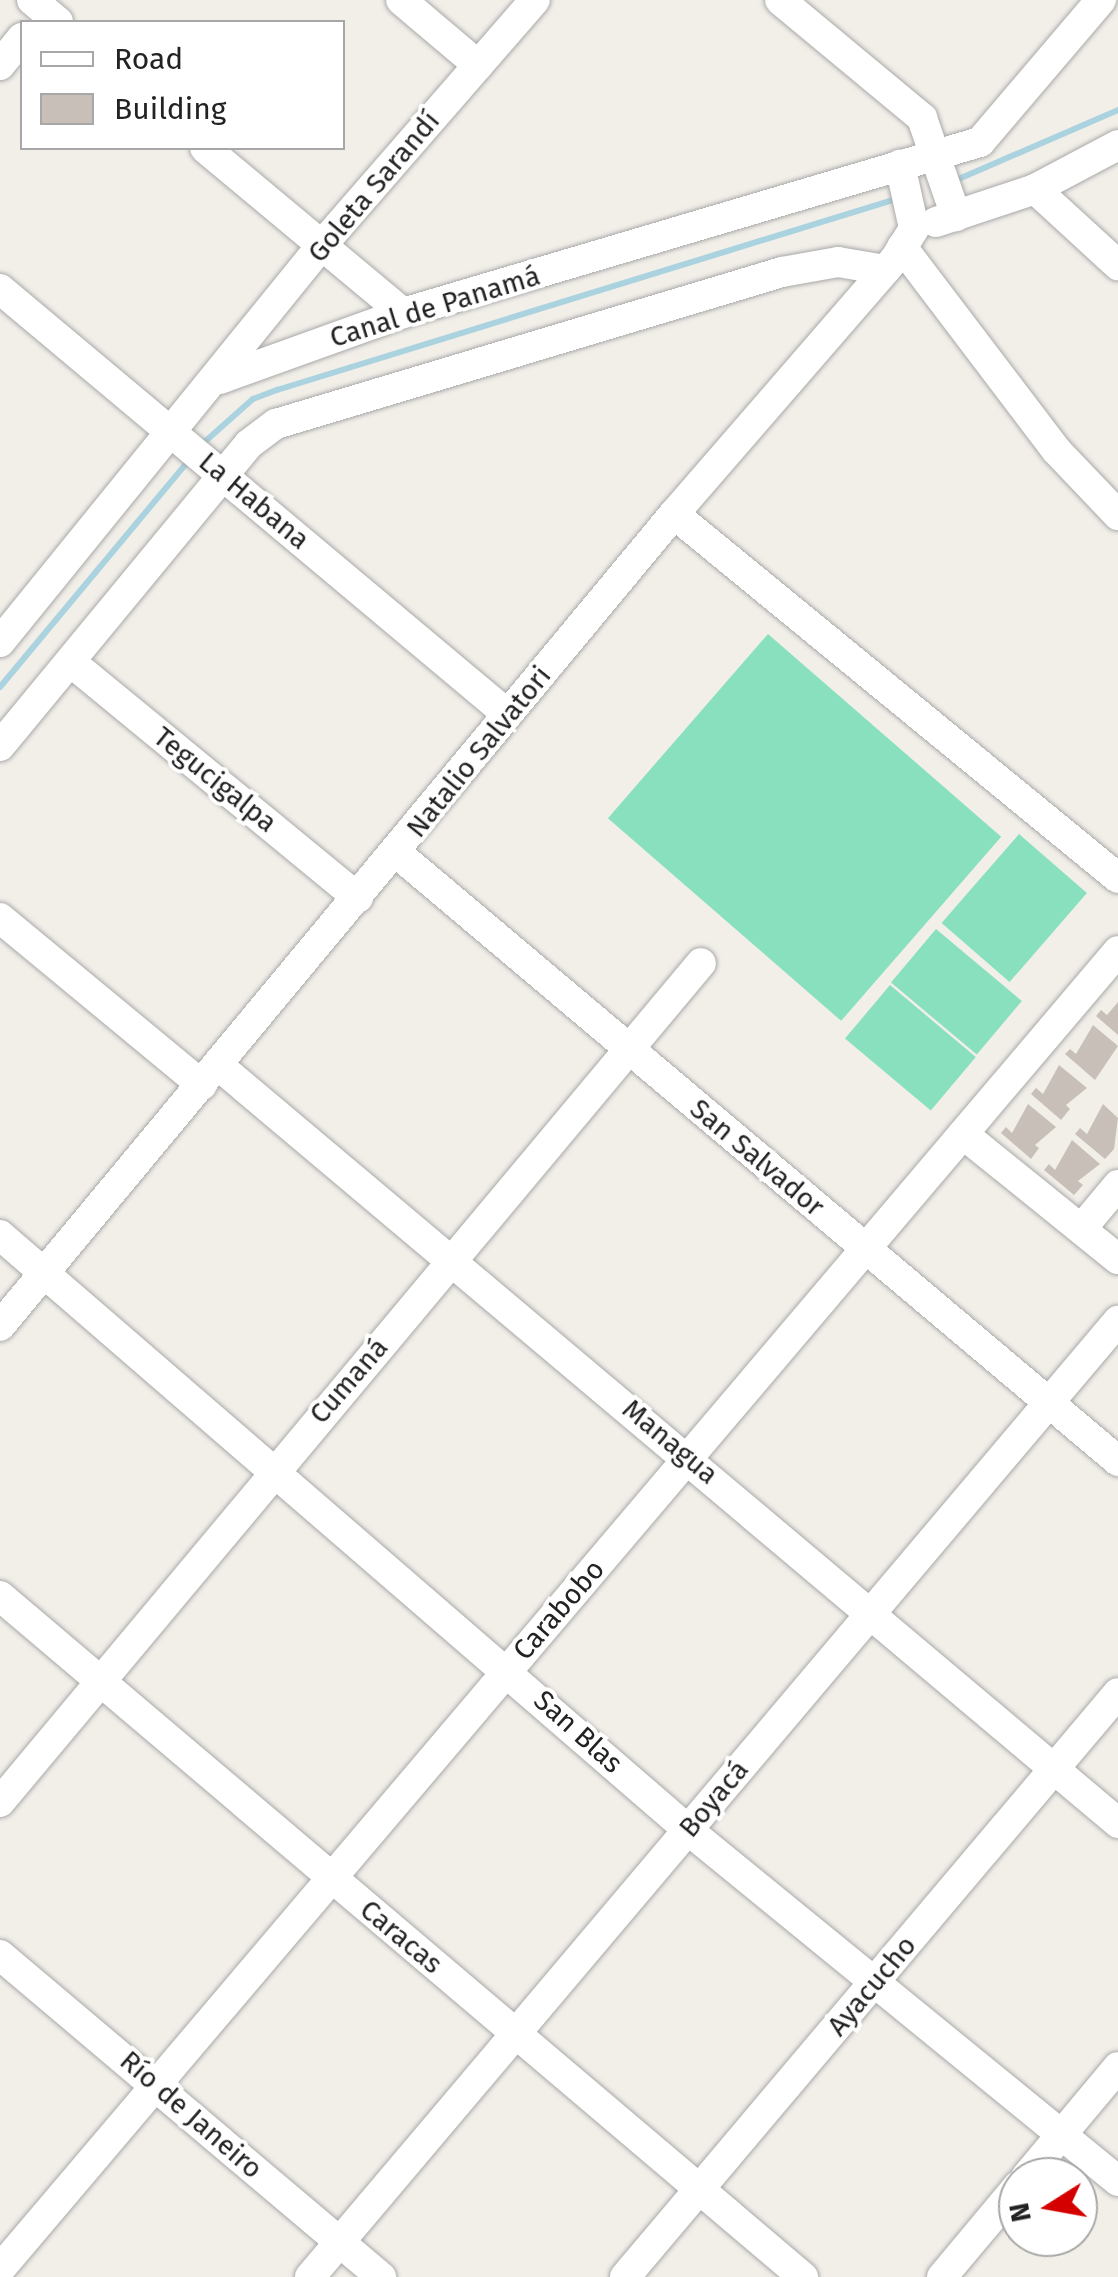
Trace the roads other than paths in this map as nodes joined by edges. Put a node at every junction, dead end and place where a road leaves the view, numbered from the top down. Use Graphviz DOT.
graph roads {
  1 [pos="401,0"];
  2 [pos="535,0"];
  3 [pos="780,0"];
  4 [pos="1102,0"];
  5 [pos="20,40"];
  6 [pos="0,65"];
  7 [pos="478,66"];
  8 [pos="1118,145"];
  9 [pos="207,150"];
  10 [pos="946,184"];
  11 [pos="1035,189"];
  12 [pos="903,217"];
  13 [pos="321,246"];
  14 [pos="1118,265"];
  15 [pos="0,289"];
  16 [pos="403,313"];
  17 [pos="220,379"];
  18 [pos="173,436"];
  19 [pos="224,475"];
  20 [pos="674,514"];
  21 [pos="1118,515"];
  22 [pos="6,623"];
  23 [pos="72,663"];
  24 [pos="508,714"];
  25 [pos="0,746"];
  26 [pos="398,854"];
  27 [pos="1118,878"];
  28 [pos="358,898"];
  29 [pos="0,918"];
  30 [pos="1118,950"];
  31 [pos="701,962"];
  32 [pos="630,1052"];
  33 [pos="210,1075"];
  34 [pos="963,1134"];
  35 [pos="1118,1185"];
  36 [pos="1082,1228"];
  37 [pos="0,1235"];
  38 [pos="869,1251"];
  39 [pos="1118,1259"];
  40 [pos="454,1260"];
  41 [pos="45,1275"];
  42 [pos="1118,1321"];
  43 [pos="0,1326"];
  44 [pos="1051,1403"];
  45 [pos="689,1458"];
  46 [pos="1118,1462"];
  47 [pos="273,1470"];
  48 [pos="0,1596"];
  49 [pos="870,1612"];
  50 [pos="509,1669"];
  51 [pos="101,1682"];
  52 [pos="1118,1693"];
  53 [pos="1054,1770"];
  54 [pos="0,1802"];
  55 [pos="1118,1823"];
  56 [pos="688,1830"];
  57 [pos="331,1878"];
  58 [pos="0,1956"];
  59 [pos="876,1983"];
  60 [pos="519,2034"];
  61 [pos="1118,2067"];
  62 [pos="157,2084"];
  63 [pos="1062,2134"];
  64 [pos="1043,2157"];
  65 [pos="1118,2182"];
  66 [pos="700,2187"];
  67 [pos="998,2210"];
  68 [pos="339,2243"];
  69 [pos="0,2269"];
  70 [pos="310,2277"];
  71 [pos="381,2277"];
  72 [pos="625,2277"];
  73 [pos="804,2277"];
  74 [pos="942,2277"];
  1 -- 7 [label="street"];
  2 -- 7 [label="street, Goleta Sarandí"];
  3 -- 10 [label="street"];
  4 -- 10 [label="street, Canal de Panamá"];
  5 -- 6 [label="street"];
  7 -- 13 [label="street, Goleta Sarandí"];
  8 -- 11 [label="street"];
  9 -- 13 [label="street"];
  10 -- 11 [label="street"];
  10 -- 12 [label="street, Canal de Panamá"];
  10 -- 12 [label="street"];
  11 -- 14 [label="street"];
  12 -- 16 [label="street, Canal de Panamá"];
  12 -- 19 [label="street, Canal de Panamá"];
  12 -- 20 [label="street, Natalio Salvatori"];
  12 -- 21 [label="street"];
  13 -- 16 [label="street"];
  13 -- 17 [label="street, Goleta Sarandí"];
  15 -- 18 [label="street, La Habana"];
  16 -- 17 [label="street, Canal de Panamá"];
  17 -- 18 [label="street"];
  18 -- 19 [label="street, La Habana"];
  18 -- 22 [label="street"];
  19 -- 23 [label="street, Canal de Panamá"];
  19 -- 24 [label="street, La Habana"];
  20 -- 24 [label="street, Natalio Salvatori"];
  20 -- 27 [label="street"];
  23 -- 25 [label="street, Canal de Panamá"];
  23 -- 28 [label="street, Tegucigalpa"];
  24 -- 26 [label="street, Natalio Salvatori"];
  26 -- 28 [label="street, Natalio Salvatori"];
  26 -- 32 [label="street, San Salvador"];
  28 -- 33 [label="street, Natalio Salvatori"];
  29 -- 33 [label="street"];
  30 -- 34 [label="street, Carabobo"];
  31 -- 32 [label="street, Cumaná"];
  32 -- 38 [label="street, San Salvador"];
  32 -- 40 [label="street, Cumaná"];
  33 -- 40 [label="street, Managua"];
  33 -- 41 [label="street, Natalio Salvatori"];
  34 -- 36 [label="street"];
  34 -- 38 [label="street, Carabobo"];
  35 -- 36 [label="street"];
  36 -- 39 [label="street"];
  37 -- 41 [label="street, San Blas"];
  38 -- 44 [label="street, San Salvador"];
  38 -- 45 [label="street, Carabobo"];
  40 -- 45 [label="street, Managua"];
  40 -- 47 [label="street, Cumaná"];
  41 -- 43 [label="street, Natalio Salvatori"];
  41 -- 47 [label="street, San Blas"];
  42 -- 44 [label="street, Boyacá"];
  44 -- 46 [label="street, San Salvador"];
  44 -- 49 [label="street, Boyacá"];
  45 -- 49 [label="street, Managua"];
  45 -- 50 [label="street, Carabobo"];
  47 -- 50 [label="street, San Blas"];
  47 -- 51 [label="street, Cumaná"];
  48 -- 51 [label="street, Caracas"];
  49 -- 53 [label="street, Managua"];
  49 -- 56 [label="street, Boyacá"];
  50 -- 56 [label="street, San Blas"];
  50 -- 57 [label="street, Carabobo"];
  51 -- 54 [label="street, Cumaná"];
  51 -- 57 [label="street, Caracas"];
  52 -- 53 [label="street, Ayacucho"];
  53 -- 55 [label="street, Managua"];
  53 -- 59 [label="street, Ayacucho"];
  56 -- 59 [label="street, San Blas"];
  56 -- 60 [label="street, Boyacá"];
  57 -- 60 [label="street, Caracas"];
  57 -- 62 [label="street, Carabobo"];
  58 -- 62 [label="street, Río de Janeiro"];
  59 -- 63 [label="street, San Blas"];
  59 -- 66 [label="street, Ayacucho"];
  60 -- 66 [label="street, Caracas"];
  60 -- 68 [label="street, Boyacá"];
  61 -- 63 [label="street"];
  62 -- 68 [label="street, Río de Janeiro"];
  62 -- 69 [label="street, Carabobo"];
  63 -- 64 [label="street"];
  63 -- 65 [label="street, San Blas"];
  66 -- 72 [label="street, Ayacucho"];
  66 -- 73 [label="street, Caracas"];
  67 -- 74 [label="street"];
  68 -- 70 [label="street, Boyacá"];
  68 -- 71 [label="street, Río de Janeiro"];
}
